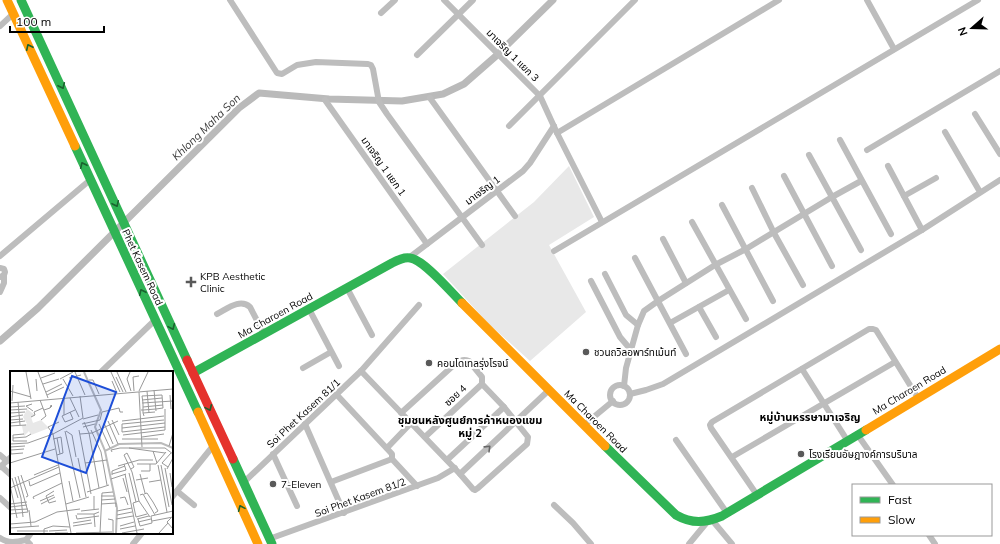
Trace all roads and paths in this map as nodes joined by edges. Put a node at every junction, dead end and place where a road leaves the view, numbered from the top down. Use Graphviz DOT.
graph roads {
  1 [pos="7,0"];
  2 [pos="21,0"];
  3 [pos="230,0"];
  4 [pos="395,0"];
  5 [pos="444,0"];
  6 [pos="473,0"];
  7 [pos="635,0"];
  8 [pos="779,0"];
  9 [pos="868,0"];
  10 [pos="978,0"];
  11 [pos="381,13"];
  12 [pos="14,14"];
  13 [pos="459,14"];
  14 [pos="0,26"];
  15 [pos="894,49"];
  16 [pos="417,55"];
  17 [pos="1000,70"];
  18 [pos="540,96"];
  19 [pos="430,98"];
  20 [pos="325,100"];
  21 [pos="975,114"];
  22 [pos="509,126"];
  23 [pos="554,126"];
  24 [pos="945,132"];
  25 [pos="556,133"];
  26 [pos="840,140"];
  27 [pos="867,150"];
  28 [pos="1000,154"];
  29 [pos="809,155"];
  30 [pos="888,166"];
  31 [pos="784,176"];
  32 [pos="936,178"];
  33 [pos="90,180"];
  34 [pos="1000,180"];
  35 [pos="861,181"];
  36 [pos="752,188"];
  37 [pos="496,192"];
  38 [pos="980,192"];
  39 [pos="904,196"];
  40 [pos="832,197"];
  41 [pos="722,205"];
  42 [pos="803,215"];
  43 [pos="515,216"];
  44 [pos="462,218"];
  45 [pos="602,222"];
  46 [pos="692,222"];
  47 [pos="922,230"];
  48 [pos="774,233"];
  49 [pos="891,234"];
  50 [pos="663,239"];
  51 [pos="426,244"];
  52 [pos="482,245"];
  53 [pos="746,249"];
  54 [pos="554,250"];
  55 [pos="861,250"];
  56 [pos="0,256"];
  57 [pos="410,257"];
  58 [pos="635,258"];
  59 [pos="715,265"];
  60 [pos="832,266"];
  61 [pos="0,267"];
  62 [pos="605,274"];
  63 [pos="2,276"];
  64 [pos="591,281"];
  65 [pos="686,283"];
  66 [pos="803,284"];
  67 [pos="347,288"];
  68 [pos="729,290"];
  69 [pos="0,292"];
  70 [pos="658,300"];
  71 [pos="774,301"];
  72 [pos="419,305"];
  73 [pos="700,308"];
  74 [pos="309,309"];
  75 [pos="217,314"];
  76 [pos="746,319"];
  77 [pos="154,320"];
  78 [pos="670,323"];
  79 [pos="638,325"];
  80 [pos="264,334"];
  81 [pos="372,335"];
  82 [pos="716,337"];
  83 [pos="1000,349"];
  84 [pos="630,350"];
  85 [pos="331,352"];
  86 [pos="686,354"];
  87 [pos="895,362"];
  88 [pos="338,366"];
  89 [pos="303,368"];
  90 [pos="802,369"];
  91 [pos="102,371"];
  92 [pos="361,371"];
  93 [pos="193,373"];
  94 [pos="182,378"];
  95 [pos="482,384"];
  96 [pos="624,386"];
  97 [pos="549,390"];
  98 [pos="630,394"];
  99 [pos="337,395"];
  100 [pos="918,398"];
  101 [pos="613,401"];
  102 [pos="824,403"];
  103 [pos="504,407"];
  104 [pos="402,413"];
  105 [pos="516,422"];
  106 [pos="411,423"];
  107 [pos="305,424"];
  108 [pos="584,425"];
  109 [pos="857,434"];
  110 [pos="425,437"];
  111 [pos="676,440"];
  112 [pos="847,440"];
  113 [pos="213,446"];
  114 [pos="387,448"];
  115 [pos="273,454"];
  116 [pos="0,455"];
  117 [pos="732,457"];
  118 [pos="9,459"];
  119 [pos="392,459"];
  120 [pos="446,460"];
  121 [pos="0,467"];
  122 [pos="455,468"];
  123 [pos="460,474"];
  124 [pos="10,475"];
  125 [pos="331,482"];
  126 [pos="243,483"];
  127 [pos="892,484"];
  128 [pos="417,486"];
  129 [pos="177,491"];
  130 [pos="757,495"];
  131 [pos="173,496"];
  132 [pos="0,498"];
  133 [pos="194,505"];
  134 [pos="554,505"];
  135 [pos="297,506"];
  136 [pos="10,507"];
  137 [pos="344,513"];
  138 [pos="727,513"];
  139 [pos="710,521"];
  140 [pos="141,534"];
  141 [pos="0,538"];
  142 [pos="28,542"];
  143 [pos="270,542"];
  144 [pos="133,544"];
  145 [pos="258,544"];
  146 [pos="591,544"];
  147 [pos="689,544"];
  148 [pos="732,544"];
  1 -- 12 [label="main road, Phet Kasem Road"];
  2 -- 93 [label="main road, Phet Kasem Road, one-way"];
  3 -- 44 [label="street"];
  4 -- 11 [label="street"];
  5 -- 13 [label="street, มาเจริญ 1 แยก 3"];
  6 -- 13 [label="street"];
  7 -- 18 [label="street"];
  8 -- 25 [label="street"];
  9 -- 15 [label="street"];
  10 -- 15 [label="street"];
  12 -- 14 [label="street"];
  33 -- 12 [label="main road, Phet Kasem Road, one-way"];
  13 -- 16 [label="street"];
  13 -- 18 [label="street, มาเจริญ 1 แยก 3"];
  15 -- 45 [label="street"];
  17 -- 27 [label="street"];
  18 -- 22 [label="street"];
  18 -- 23 [label="street, มาเจริญ 1 แยก 3"];
  19 -- 37 [label="street"];
  20 -- 51 [label="street, มาเจริญ 1 แยก 1"];
  21 -- 28 [label="street"];
  23 -- 25 [label="street, มาเจริญ 1 แยก 3"];
  23 -- 37 [label="street, มาเจริญ 1"];
  24 -- 38 [label="street"];
  25 -- 45 [label="street, มาเจริญ 1 แยก 3"];
  26 -- 35 [label="street"];
  29 -- 40 [label="street"];
  30 -- 39 [label="street"];
  31 -- 42 [label="street"];
  32 -- 39 [label="street"];
  33 -- 56 [label="street"];
  77 -- 33 [label="main road, Phet Kasem Road, one-way"];
  34 -- 38 [label="street"];
  35 -- 40 [label="street"];
  35 -- 49 [label="street"];
  36 -- 48 [label="street"];
  37 -- 43 [label="street"];
  37 -- 44 [label="street, มาเจริญ 1"];
  38 -- 47 [label="street"];
  39 -- 47 [label="street"];
  40 -- 42 [label="street"];
  40 -- 55 [label="street"];
  41 -- 53 [label="street"];
  42 -- 48 [label="street"];
  42 -- 60 [label="street"];
  44 -- 51 [label="street, มาเจริญ 1"];
  44 -- 52 [label="street"];
  45 -- 54 [label="street"];
  46 -- 59 [label="street"];
  47 -- 98 [label="street"];
  48 -- 53 [label="street"];
  48 -- 66 [label="street"];
  50 -- 65 [label="street"];
  51 -- 57 [label="street, มาเจริญ 1"];
  53 -- 59 [label="street"];
  53 -- 71 [label="street"];
  57 -- 67 [label="main road, Ma Charoen Road"];
  57 -- 97 [label="main road, Ma Charoen Road"];
  58 -- 70 [label="street"];
  59 -- 65 [label="street"];
  59 -- 68 [label="street"];
  61 -- 63 [label="street"];
  62 -- 79 [label="street"];
  63 -- 69 [label="street"];
  64 -- 84 [label="street"];
  65 -- 70 [label="street"];
  67 -- 74 [label="main road, Ma Charoen Road"];
  67 -- 81 [label="street"];
  68 -- 73 [label="street"];
  68 -- 76 [label="street"];
  70 -- 78 [label="street"];
  70 -- 79 [label="street"];
  72 -- 92 [label="street, Soi Phet Kasem 81/1"];
  73 -- 78 [label="street"];
  73 -- 82 [label="street"];
  74 -- 80 [label="main road, Ma Charoen Road"];
  74 -- 85 [label="street"];
  75 -- 80 [label="street"];
  77 -- 91 [label="street"];
  77 -- 94 [label="main road, Phet Kasem Road"];
  78 -- 86 [label="street"];
  79 -- 84 [label="street"];
  80 -- 93 [label="main road, Ma Charoen Road"];
  83 -- 100 [label="main road, Ma Charoen Road"];
  84 -- 96 [label="street"];
  85 -- 88 [label="street"];
  85 -- 89 [label="street"];
  87 -- 90 [label="street"];
  87 -- 100 [label="street"];
  87 -- 102 [label="street"];
  90 -- 102 [label="street"];
  90 -- 117 [label="street"];
  92 -- 99 [label="street, Soi Phet Kasem 81/1"];
  92 -- 104 [label="street"];
  93 -- 94 [label="main road, Ma Charoen Road"];
  93 -- 126 [label="main road, Phet Kasem Road, one-way"];
  94 -- 113 [label="main road, Phet Kasem Road"];
  95 -- 103 [label="street"];
  95 -- 104 [label="street"];
  95 -- 110 [label="street, ซอย 4"];
  96 -- 98 [label="street"];
  96 -- 101 [label="street"];
  97 -- 105 [label="street"];
  97 -- 108 [label="main road, Ma Charoen Road"];
  98 -- 101 [label="street"];
  99 -- 107 [label="street, Soi Phet Kasem 81/1"];
  99 -- 114 [label="street"];
  100 -- 109 [label="main road, Ma Charoen Road"];
  101 -- 108 [label="street"];
  102 -- 112 [label="street"];
  102 -- 117 [label="street"];
  103 -- 105 [label="street"];
  103 -- 120 [label="street"];
  104 -- 106 [label="street"];
  123 -- 105 [label="street, one-way"];
  105 -- 123 [label="street"];
  106 -- 110 [label="street"];
  106 -- 114 [label="street"];
  107 -- 115 [label="street, Soi Phet Kasem 81/1"];
  107 -- 125 [label="street"];
  108 -- 139 [label="main road, Ma Charoen Road"];
  109 -- 112 [label="main road, Ma Charoen Road"];
  109 -- 127 [label="street"];
  110 -- 120 [label="street"];
  111 -- 138 [label="street"];
  112 -- 130 [label="main road, Ma Charoen Road"];
  113 -- 129 [label="street"];
  145 -- 113 [label="main road, Phet Kasem Road, one-way"];
  114 -- 119 [label="street"];
  115 -- 126 [label="street, Soi Phet Kasem 81/1"];
  115 -- 135 [label="street"];
  116 -- 118 [label="street"];
  117 -- 130 [label="street"];
  118 -- 121 [label="street"];
  119 -- 125 [label="street"];
  119 -- 128 [label="street"];
  120 -- 122 [label="street"];
  121 -- 124 [label="street"];
  122 -- 123 [label="street"];
  122 -- 128 [label="street, Soi Phet Kasem 81/2"];
  125 -- 137 [label="street"];
  126 -- 143 [label="main road, Phet Kasem Road"];
  128 -- 137 [label="street, Soi Phet Kasem 81/2"];
  129 -- 131 [label="street"];
  129 -- 133 [label="street"];
  130 -- 138 [label="main road, Ma Charoen Road"];
  132 -- 136 [label="street"];
  134 -- 146 [label="street"];
  137 -- 143 [label="street, Soi Phet Kasem 81/2"];
  138 -- 139 [label="main road, Ma Charoen Road"];
  139 -- 147 [label="street"];
  139 -- 148 [label="street"];
  140 -- 144 [label="street"];
  141 -- 142 [label="street"];
}
